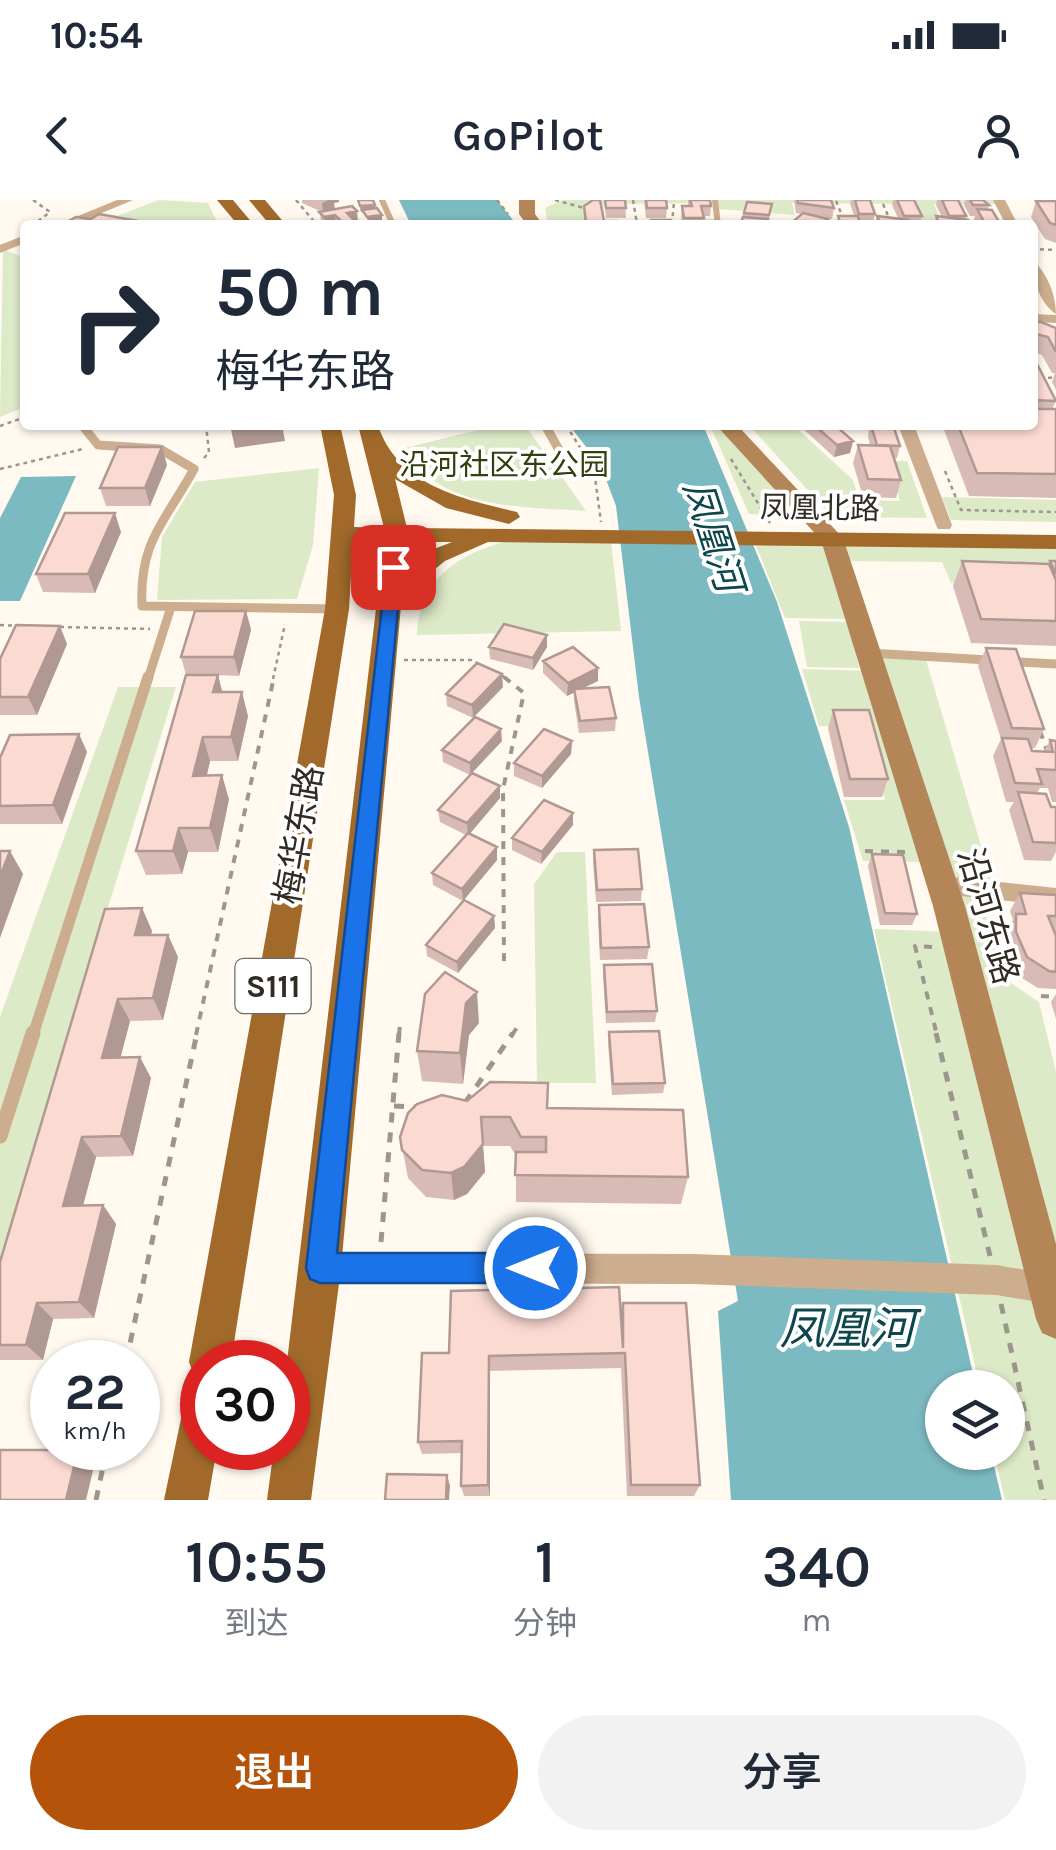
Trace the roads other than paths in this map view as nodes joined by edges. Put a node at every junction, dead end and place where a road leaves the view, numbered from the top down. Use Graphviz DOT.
graph roads {
  1 [pos="127,200"];
  2 [pos="225,200"];
  3 [pos="257,200"];
  4 [pos="75,220"];
  5 [pos="242,220"];
  6 [pos="274,220"];
  7 [pos="1050,288"];
  8 [pos="1056,310"];
  9 [pos="86,430"];
  10 [pos="332,430"];
  11 [pos="369,430"];
  12 [pos="548,430"];
  13 [pos="731,430"];
  14 [pos="748,430"];
  15 [pos="908,430"];
  16 [pos="376,454"];
  17 [pos="567,464"];
  18 [pos="344,524"];
  19 [pos="396,524"];
  20 [pos="944,525"];
  21 [pos="504,526"];
  22 [pos="831,528"];
  23 [pos="1056,528"];
  24 [pos="1056,542"];
  25 [pos="387,595"];
  26 [pos="170,607"];
  27 [pos="337,610"];
  28 [pos="869,653"];
  29 [pos="1056,664"];
  30 [pos="942,885"];
  31 [pos="1056,896"];
  32 [pos="0,1136"];
  33 [pos="320,1268"];
  34 [pos="1053,1300"];
  35 [pos="214,1340"];
  36 [pos="191,1470"];
  37 [pos="186,1500"];
  38 [pos="289,1500"];
  1 -- 4 [label="street"];
  2 -- 5 [label="main road"];
  3 -- 6 [label="main road"];
  7 -- 8 [label="street"];
  9 -- 26 [label="lane"];
  10 -- 18 [label="main road, 梅华东路 / S111"];
  11 -- 16 [label="main road, 梅华东路 / S111"];
  12 -- 17 [label="lane"];
  13 -- 22 [label="street, 沿河东路"];
  14 -- 22 [label="street, 沿河东路"];
  15 -- 20 [label="street"];
  16 -- 19 [label="main road, 梅华东路 / S111"];
  16 -- 21 [label="main road"];
  18 -- 19 [label="main road, 凤凰北路"];
  18 -- 27 [label="main road, 梅华东路 / S111"];
  19 -- 21 [label="main road, 凤凰北路"];
  19 -- 25 [label="main road, 梅华东路 / S111"];
  20 -- 22 [label="main road, 凤凰北路"];
  20 -- 23 [label="main road, 凤凰北路"];
  21 -- 22 [label="main road, 凤凰北路"];
  21 -- 25 [label="main road"];
  22 -- 24 [label="main road, 凤凰北路"];
  22 -- 28 [label="street, 沿河东路"];
  25 -- 33 [label="main road, 梅华东路 / S111"];
  26 -- 27 [label="lane"];
  26 -- 32 [label="lane"];
  27 -- 35 [label="main road, 梅华东路 / S111"];
  28 -- 29 [label="lane"];
  28 -- 30 [label="street, 沿河东路"];
  30 -- 31 [label="street"];
  30 -- 34 [label="street, 沿河东路"];
  33 -- 34 [label="street"];
  33 -- 38 [label="main road, 梅华东路 / S111"];
  36 -- 37 [label="main road"];
}
